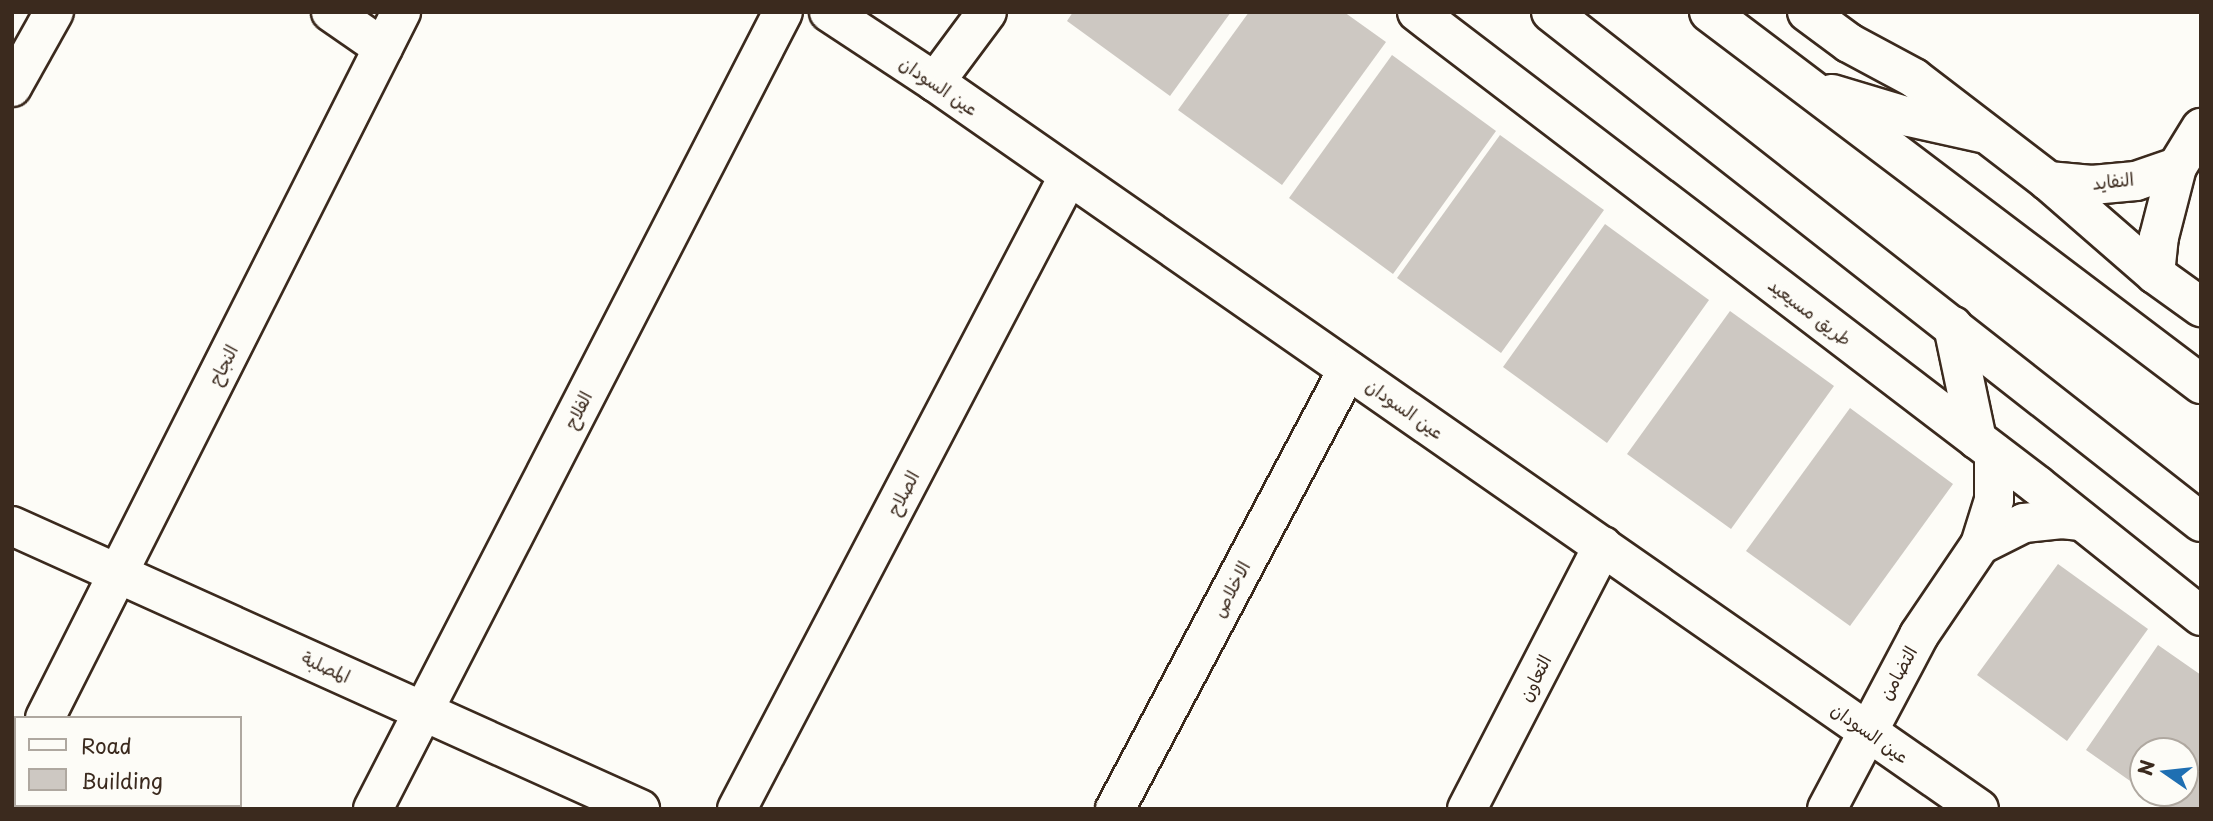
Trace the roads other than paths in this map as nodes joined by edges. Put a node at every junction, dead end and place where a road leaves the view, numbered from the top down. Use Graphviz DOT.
graph roads {
  1 [pos="54,12"];
  2 [pos="331,12"];
  3 [pos="401,12"];
  4 [pos="783,12"];
  5 [pos="829,12"];
  6 [pos="987,12"];
  7 [pos="1417,12"];
  8 [pos="1550,12"];
  9 [pos="1709,12"];
  10 [pos="1807,12"];
  11 [pos="383,48"];
  12 [pos="935,82"];
  13 [pos="1806,86"];
  14 [pos="12,87"];
  15 [pos="2201,128"];
  16 [pos="1982,133"];
  17 [pos="2177,167"];
  18 [pos="1069,177"];
  19 [pos="2048,181"];
  20 [pos="2155,274"];
  21 [pos="2201,307"];
  22 [pos="1953,326"];
  23 [pos="1347,370"];
  24 [pos="2201,384"];
  25 [pos="1986,446"];
  26 [pos="2081,521"];
  27 [pos="2201,522"];
  28 [pos="12,526"];
  29 [pos="1979,545"];
  30 [pos="1603,546"];
  31 [pos="117,573"];
  32 [pos="2201,616"];
  33 [pos="424,711"];
  34 [pos="45,716"];
  35 [pos="1867,730"];
  36 [pos="373,809"];
  37 [pos="640,809"];
  38 [pos="737,809"];
  39 [pos="1115,809"];
  40 [pos="1467,809"];
  41 [pos="1827,809"];
  42 [pos="1979,809"];
  1 -- 14 [label="main road"];
  2 -- 11 [label="main road"];
  3 -- 11 [label="main road, النجاح"];
  4 -- 33 [label="main road, الفلاح"];
  5 -- 12 [label="main road, عين السودان"];
  6 -- 12 [label="main road"];
  7 -- 25 [label="main road, طريق مسيعيد"];
  8 -- 22 [label="main road"];
  9 -- 13 [label="main road"];
  10 -- 16 [label="main road"];
  11 -- 31 [label="main road, النجاح"];
  12 -- 18 [label="main road, عين السودان"];
  13 -- 16 [label="main road"];
  13 -- 24 [label="main road"];
  15 -- 17 [label="main road"];
  16 -- 19 [label="main road"];
  17 -- 19 [label="main road, النفايد"];
  17 -- 20 [label="main road"];
  18 -- 23 [label="main road, عين السودان"];
  18 -- 38 [label="main road, الصلاح"];
  19 -- 20 [label="main road"];
  20 -- 21 [label="main road"];
  22 -- 25 [label="main road, التضامن"];
  22 -- 27 [label="main road"];
  23 -- 30 [label="main road, عين السودان"];
  23 -- 39 [label="main road, الاخلاص"];
  25 -- 26 [label="main road, طريق مسيعيد"];
  25 -- 29 [label="main road, التضامن"];
  26 -- 29 [label="main road"];
  26 -- 32 [label="main road, طريق مسيعيد"];
  28 -- 31 [label="main road, المصلبة"];
  29 -- 35 [label="main road, التضامن"];
  30 -- 35 [label="main road, عين السودان"];
  30 -- 40 [label="main road, التعاون"];
  31 -- 33 [label="main road, المصلبة"];
  31 -- 34 [label="main road, النجاح"];
  33 -- 36 [label="main road, الفلاح"];
  33 -- 37 [label="main road, المصلبة"];
  35 -- 41 [label="main road, التضامن"];
  35 -- 42 [label="main road, عين السودان"];
}
